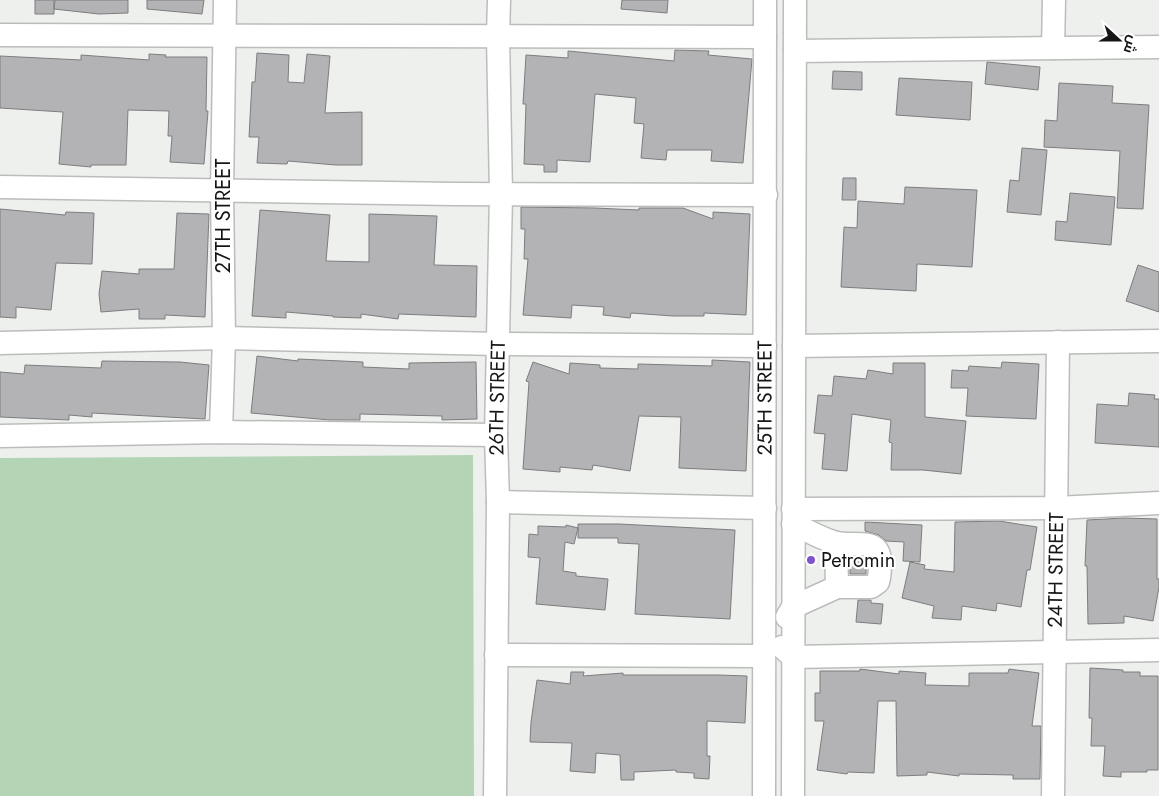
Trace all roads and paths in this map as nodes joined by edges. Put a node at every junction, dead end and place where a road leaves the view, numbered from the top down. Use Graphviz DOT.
graph roads {
  1 [pos="225,0"];
  2 [pos="499,0"];
  3 [pos="765,0"];
  4 [pos="795,0"];
  5 [pos="1054,0"];
  6 [pos="0,35"];
  7 [pos="225,35"];
  8 [pos="498,36"];
  9 [pos="765,37"];
  10 [pos="1159,47"];
  11 [pos="1053,48"];
  12 [pos="795,51"];
  13 [pos="0,188"];
  14 [pos="222,190"];
  15 [pos="501,194"];
  16 [pos="766,195"];
  17 [pos="224,338"];
  18 [pos="1159,341"];
  19 [pos="1058,342"];
  20 [pos="0,343"];
  21 [pos="499,344"];
  22 [pos="765,346"];
  23 [pos="794,346"];
  24 [pos="221,432"];
  25 [pos="0,436"];
  26 [pos="496,436"];
  27 [pos="498,502"];
  28 [pos="1159,503"];
  29 [pos="765,508"];
  30 [pos="1056,508"];
  31 [pos="793,516"];
  32 [pos="836,543"];
  33 [pos="837,587"];
  34 [pos="793,607"];
  35 [pos="1159,650"];
  36 [pos="1056,651"];
  37 [pos="496,655"];
  38 [pos="764,656"];
  39 [pos="793,657"];
  40 [pos="495,796"];
  41 [pos="764,796"];
  42 [pos="793,796"];
  43 [pos="1053,796"];
  1 -- 7 [label="street, 27TH STREET"];
  2 -- 8 [label="street, 26TH STREET"];
  3 -- 9 [label="street, 25TH STREET"];
  4 -- 12 [label="street, 25TH STREET"];
  5 -- 11 [label="street"];
  6 -- 7 [label="street"];
  7 -- 8 [label="street"];
  7 -- 14 [label="street, 27TH STREET"];
  8 -- 9 [label="street"];
  8 -- 15 [label="street, 26TH STREET"];
  9 -- 16 [label="street, 25TH STREET"];
  10 -- 11 [label="street"];
  11 -- 12 [label="street"];
  12 -- 23 [label="street, 25TH STREET"];
  13 -- 14 [label="street"];
  14 -- 15 [label="street"];
  14 -- 17 [label="street, 27TH STREET"];
  15 -- 16 [label="street"];
  15 -- 21 [label="street, 26TH STREET"];
  16 -- 22 [label="street, 25TH STREET"];
  17 -- 20 [label="street"];
  17 -- 21 [label="street"];
  17 -- 24 [label="street, 27TH STREET"];
  18 -- 19 [label="street"];
  19 -- 23 [label="street"];
  19 -- 30 [label="street, 24TH STREET"];
  21 -- 22 [label="street"];
  21 -- 26 [label="street, 26TH STREET"];
  22 -- 29 [label="street, 25TH STREET"];
  23 -- 31 [label="street, 25TH STREET"];
  24 -- 25 [label="street"];
  24 -- 26 [label="street"];
  26 -- 27 [label="street, 26TH STREET"];
  27 -- 29 [label="street"];
  27 -- 37 [label="street, 26TH STREET"];
  28 -- 30 [label="street"];
  29 -- 38 [label="street, 25TH STREET"];
  30 -- 31 [label="street"];
  30 -- 36 [label="street, 24TH STREET"];
  31 -- 32 [label="street"];
  31 -- 34 [label="street, 25TH STREET"];
  32 -- 33 [label="street"];
  32 -- 33 [label="street"];
  33 -- 34 [label="street"];
  34 -- 39 [label="street, 25TH STREET"];
  35 -- 36 [label="street"];
  36 -- 39 [label="street"];
  36 -- 43 [label="street, 24TH STREET"];
  37 -- 38 [label="street"];
  37 -- 40 [label="street, 26TH STREET"];
  38 -- 41 [label="street, 25TH STREET"];
  39 -- 42 [label="street, 25TH STREET"];
}
